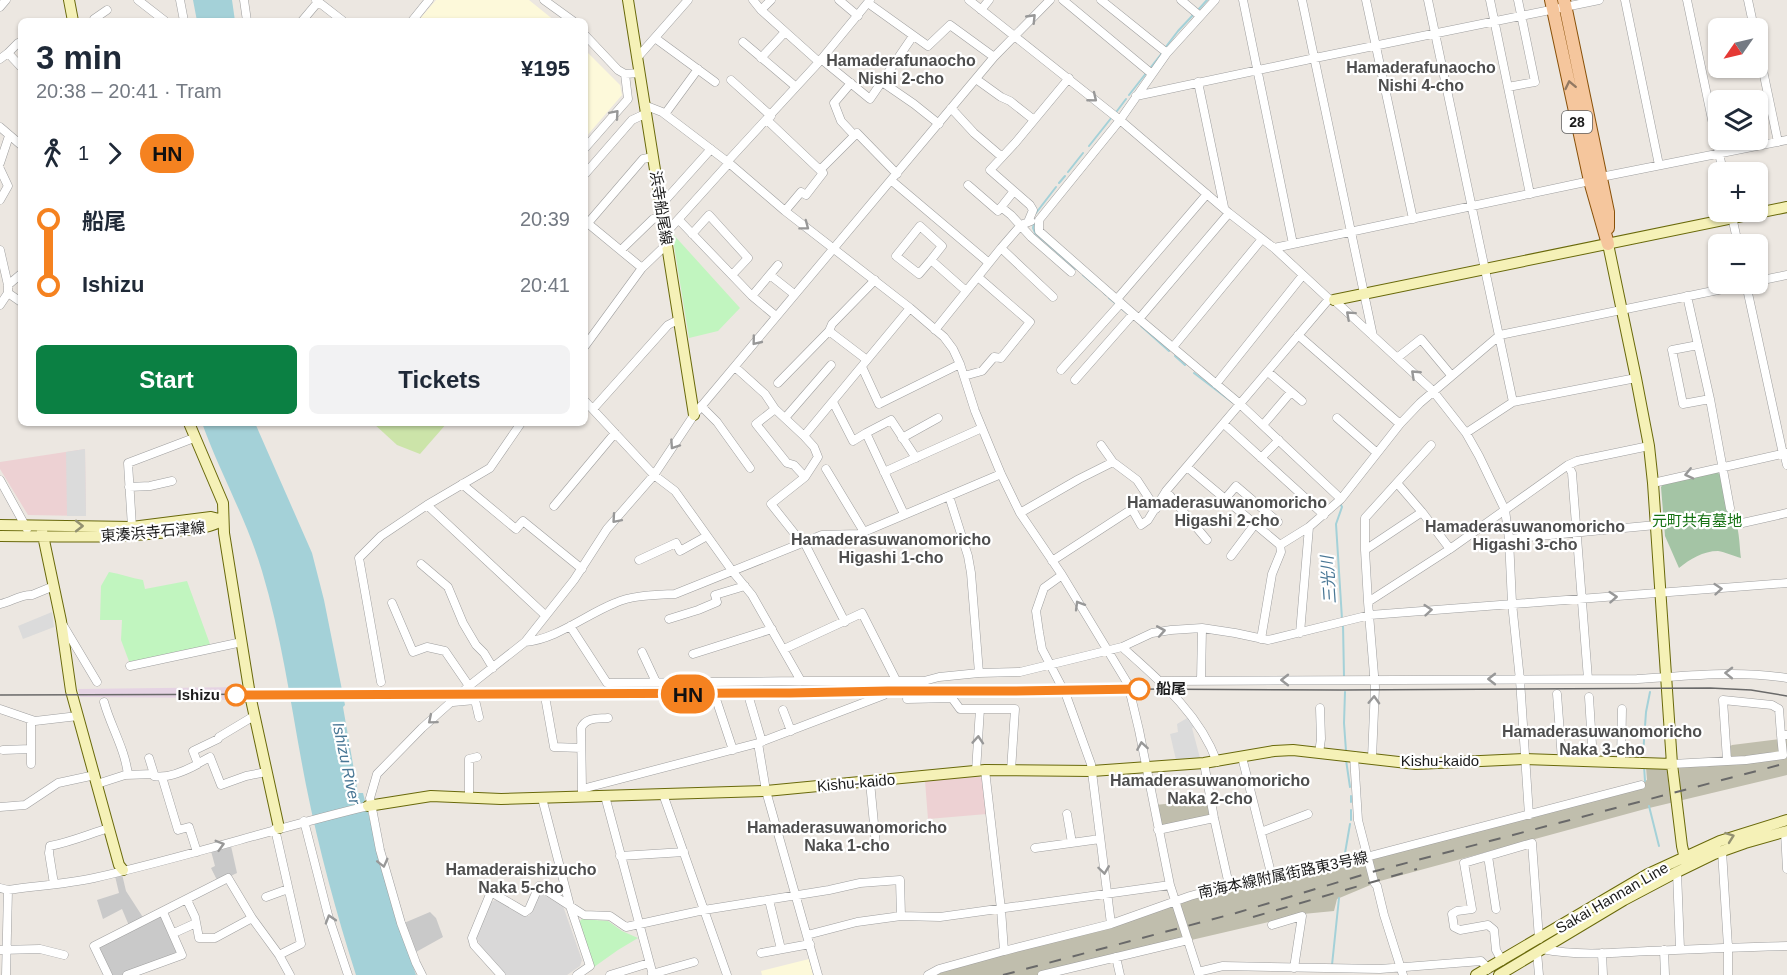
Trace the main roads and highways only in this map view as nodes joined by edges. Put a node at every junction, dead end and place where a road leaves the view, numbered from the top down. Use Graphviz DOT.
graph roads {
  1 [pos="1558,4"];
  2 [pos="1608,244"];
  1 -- 2 [label="main road, 28"];
}
